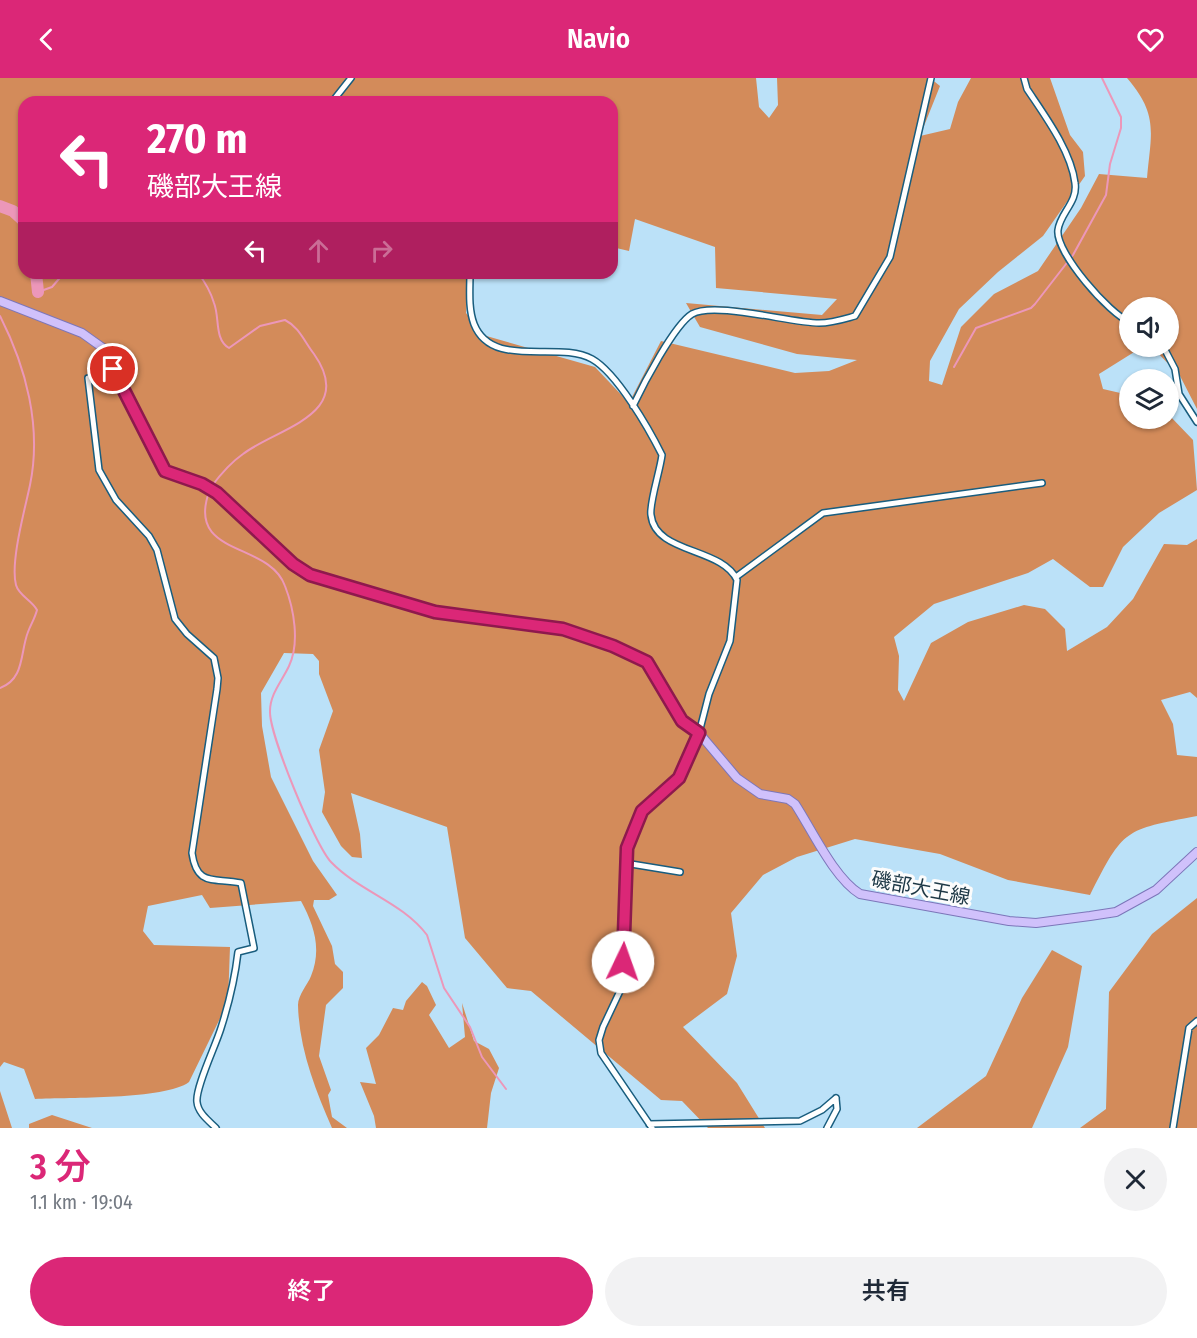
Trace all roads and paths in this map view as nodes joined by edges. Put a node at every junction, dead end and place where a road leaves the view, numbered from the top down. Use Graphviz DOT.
graph roads {
  1 [pos="931,78"];
  2 [pos="1024,78"];
  3 [pos="349,80"];
  4 [pos="337,96"];
  5 [pos="470,279"];
  6 [pos="0,301"];
  7 [pos="1119,315"];
  8 [pos="1169,357"];
  9 [pos="88,378"];
  10 [pos="633,406"];
  11 [pos="1197,422"];
  12 [pos="1042,483"];
  13 [pos="736,577"];
  14 [pos="699,733"];
  15 [pos="1197,852"];
  16 [pos="625,863"];
  17 [pos="680,872"];
  18 [pos="1197,1021"];
  19 [pos="650,1126"];
  20 [pos="216,1128"];
  21 [pos="827,1128"];
  22 [pos="1173,1128"];
  1 -- 10 [label="street"];
  2 -- 7 [label="street"];
  3 -- 4 [label="street"];
  5 -- 10 [label="street"];
  6 -- 14 [label="main road, 磯部大王線"];
  8 -- 11 [label="street"];
  9 -- 20 [label="street"];
  10 -- 13 [label="street"];
  12 -- 13 [label="street"];
  13 -- 14 [label="street"];
  14 -- 15 [label="main road, 磯部大王線"];
  14 -- 16 [label="street"];
  16 -- 17 [label="street"];
  16 -- 19 [label="street"];
  18 -- 22 [label="street"];
  19 -- 21 [label="street"];
}
